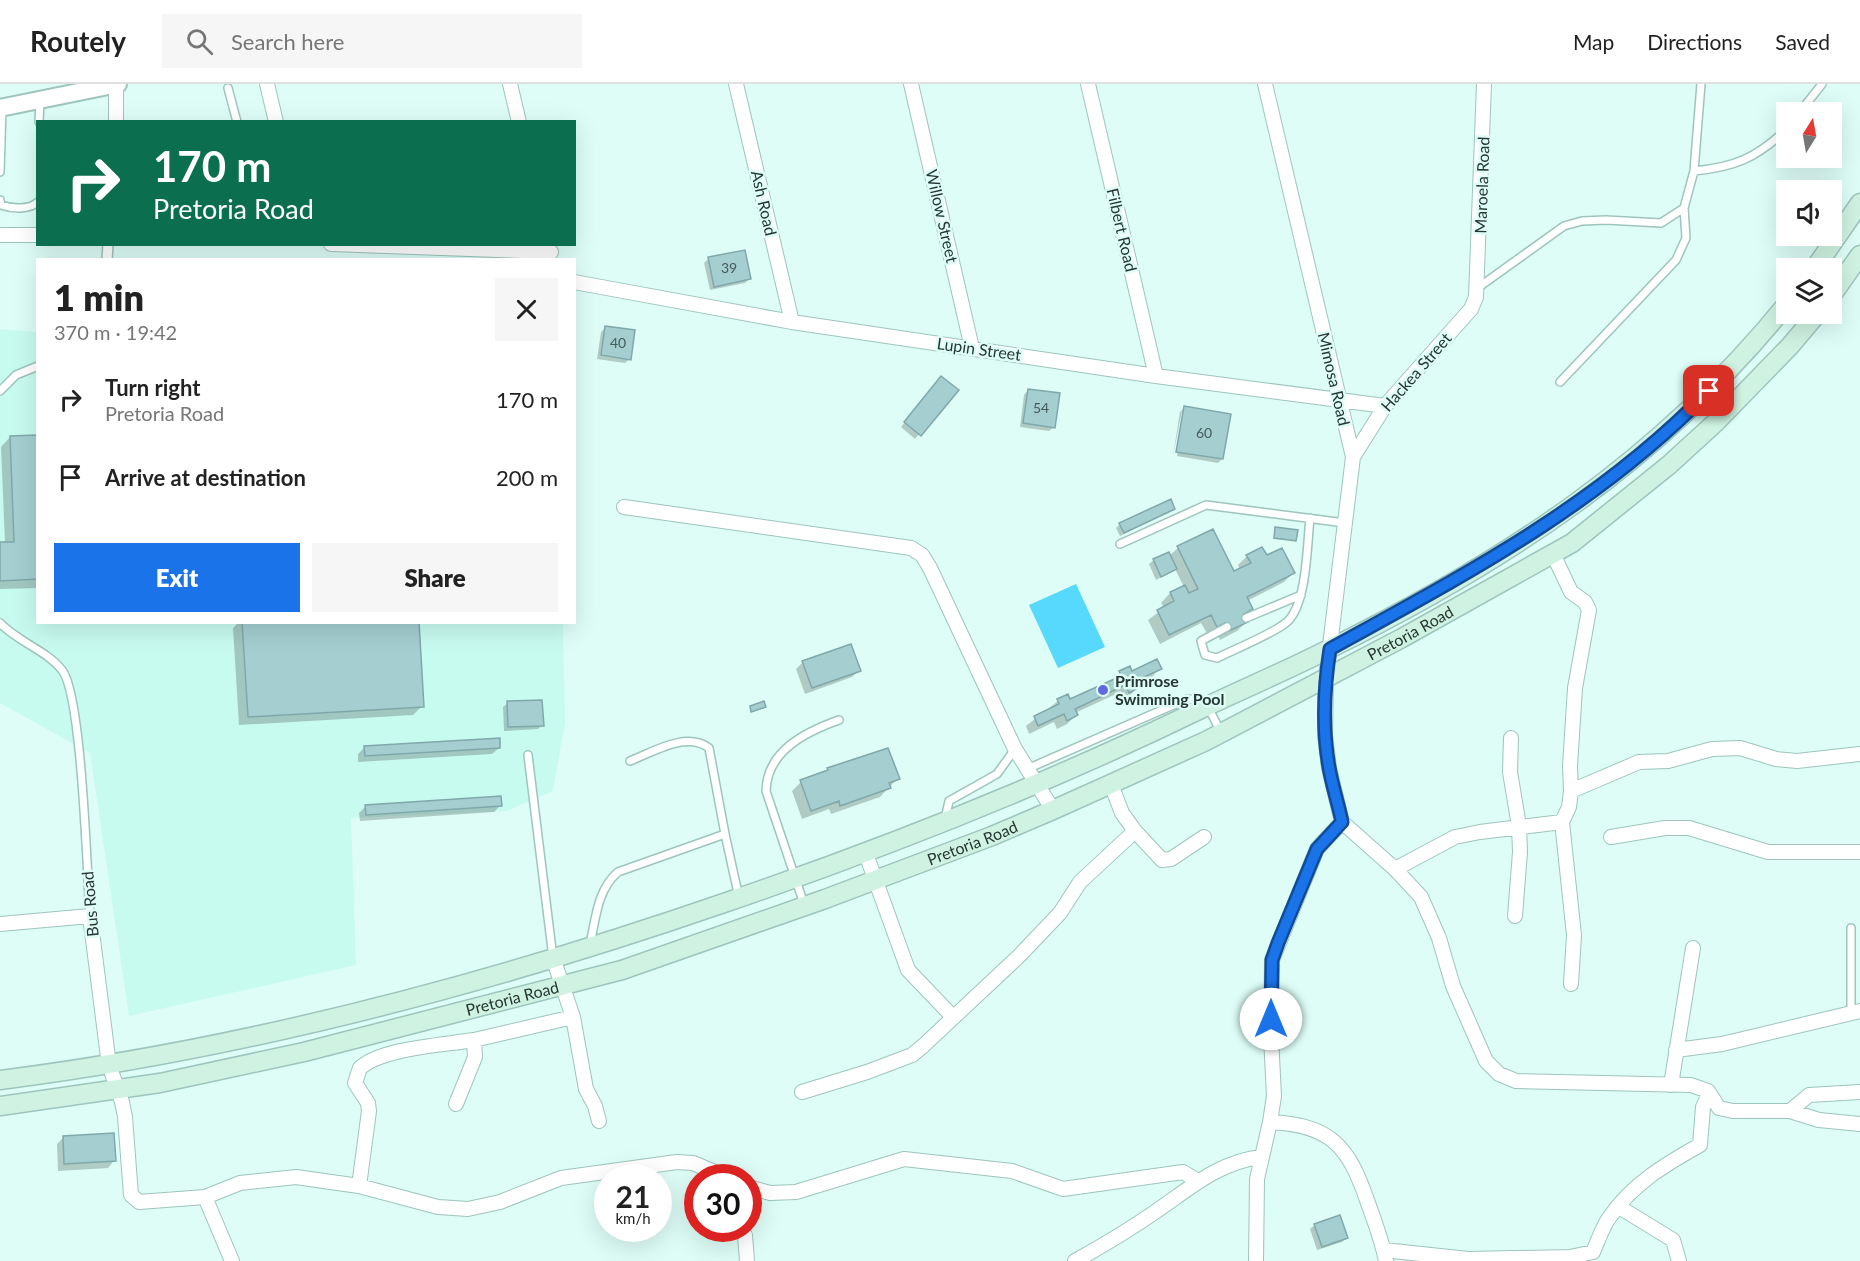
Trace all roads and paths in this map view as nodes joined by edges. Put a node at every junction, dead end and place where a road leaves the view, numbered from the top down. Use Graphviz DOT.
graph roads {
  1 [pos="117,84"];
  2 [pos="267,84"];
  3 [pos="510,84"];
  4 [pos="736,84"];
  5 [pos="911,84"];
  6 [pos="1088,84"];
  7 [pos="1265,84"];
  8 [pos="1484,84"];
  9 [pos="1701,84"];
  10 [pos="1822,84"];
  11 [pos="228,88"];
  12 [pos="62,90"];
  13 [pos="40,101"];
  14 [pos="1808,102"];
  15 [pos="1,108"];
  16 [pos="39,120"];
  17 [pos="116,120"];
  18 [pos="236,120"];
  19 [pos="276,120"];
  20 [pos="519,120"];
  21 [pos="1776,138"];
  22 [pos="1694,171"];
  23 [pos="0,172"];
  24 [pos="0,200"];
  25 [pos="36,203"];
  26 [pos="1860,203"];
  27 [pos="1684,208"];
  28 [pos="0,235"];
  29 [pos="36,235"];
  30 [pos="386,246"];
  31 [pos="552,252"];
  32 [pos="1860,255"];
  33 [pos="1822,258"];
  34 [pos="1842,281"];
  35 [pos="576,282"];
  36 [pos="1479,287"];
  37 [pos="1776,317"];
  38 [pos="792,322"];
  39 [pos="1809,324"];
  40 [pos="972,348"];
  41 [pos="36,367"];
  42 [pos="1156,376"];
  43 [pos="1560,382"];
  44 [pos="0,391"];
  45 [pos="1339,400"];
  46 [pos="1385,406"];
  47 [pos="1353,457"];
  48 [pos="1619,472"];
  49 [pos="1637,491"];
  50 [pos="624,507"];
  51 [pos="1310,518"];
  52 [pos="1345,523"];
  53 [pos="1120,544"];
  54 [pos="1553,554"];
  55 [pos="1301,595"];
  56 [pos="1246,618"];
  57 [pos="0,623"];
  58 [pos="1227,627"];
  59 [pos="1330,649"];
  60 [pos="1326,678"];
  61 [pos="1208,706"];
  62 [pos="839,720"];
  63 [pos="1221,733"];
  64 [pos="1511,738"];
  65 [pos="1015,749"];
  66 [pos="1860,754"];
  67 [pos="528,755"];
  68 [pos="630,761"];
  69 [pos="1025,770"];
  70 [pos="1111,784"];
  71 [pos="1036,786"];
  72 [pos="1571,791"];
  73 [pos="1053,810"];
  74 [pos="945,822"];
  75 [pos="1342,822"];
  76 [pos="1562,822"];
  77 [pos="1519,826"];
  78 [pos="1135,831"];
  79 [pos="725,834"];
  80 [pos="1204,837"];
  81 [pos="1611,837"];
  82 [pos="1860,852"];
  83 [pos="866,854"];
  84 [pos="1395,869"];
  85 [pos="796,879"];
  86 [pos="875,880"];
  87 [pos="740,898"];
  88 [pos="805,906"];
  89 [pos="90,916"];
  90 [pos="1515,916"];
  91 [pos="0,924"];
  92 [pos="1851,928"];
  93 [pos="1693,948"];
  94 [pos="589,950"];
  95 [pos="554,961"];
  96 [pos="562,984"];
  97 [pos="1571,984"];
  98 [pos="1856,1013"];
  99 [pos="573,1017"];
  100 [pos="953,1017"];
  101 [pos="397,1028"];
  102 [pos="474,1040"];
  103 [pos="1676,1050"];
  104 [pos="403,1052"];
  105 [pos="108,1065"];
  106 [pos="0,1080"];
  107 [pos="1671,1085"];
  108 [pos="116,1089"];
  109 [pos="802,1092"];
  110 [pos="1860,1092"];
  111 [pos="1709,1094"];
  112 [pos="456,1104"];
  113 [pos="0,1106"];
  114 [pos="1790,1111"];
  115 [pos="598,1121"];
  116 [pos="1270,1122"];
  117 [pos="1860,1124"];
  118 [pos="1261,1157"];
  119 [pos="695,1164"];
  120 [pos="1198,1182"];
  121 [pos="359,1186"];
  122 [pos="762,1191"];
  123 [pos="205,1197"];
  124 [pos="1619,1207"];
  125 [pos="746,1242"];
  126 [pos="1385,1256"];
  127 [pos="1090,1257"];
  128 [pos="1594,1257"];
  129 [pos="232,1261"];
  130 [pos="747,1261"];
  131 [pos="1075,1261"];
  132 [pos="1256,1261"];
  133 [pos="1679,1261"];
  1 -- 12 [label="street"];
  1 -- 17 [label="street"];
  2 -- 19 [label="street"];
  3 -- 20 [label="street"];
  4 -- 38 [label="street, Ash Road"];
  5 -- 40 [label="street, Willow Street"];
  6 -- 42 [label="street, Filbert Road"];
  7 -- 45 [label="street, Mimosa Road"];
  8 -- 36 [label="street, Maroela Road"];
  9 -- 22 [label="lane"];
  10 -- 14 [label="lane"];
  11 -- 18 [label="lane"];
  12 -- 13 [label="street"];
  13 -- 15 [label="street"];
  13 -- 16 [label="lane"];
  15 -- 23 [label="lane"];
  21 -- 22 [label="lane"];
  22 -- 27 [label="lane"];
  24 -- 25 [label="lane"];
  26 -- 33 [label="main road"];
  27 -- 36 [label="lane"];
  27 -- 43 [label="lane"];
  28 -- 29 [label="street"];
  30 -- 31 [label="street"];
  32 -- 34 [label="main road"];
  35 -- 38 [label="street, Lupin Street"];
  36 -- 46 [label="street, Hackea Street"];
  37 -- 48 [label="main road, Pretoria Road"];
  38 -- 40 [label="street, Lupin Street"];
  39 -- 49 [label="main road, Pretoria Road"];
  40 -- 42 [label="street, Lupin Street"];
  41 -- 44 [label="lane"];
  42 -- 45 [label="street, Lupin Street"];
  45 -- 46 [label="street, Lupin Street"];
  45 -- 47 [label="street, Mimosa Road"];
  46 -- 47 [label="street, Hackea Street"];
  47 -- 52 [label="street, Mimosa Road"];
  48 -- 49 [label="main road"];
  48 -- 59 [label="main road, Pretoria Road"];
  49 -- 54 [label="main road, Pretoria Road"];
  50 -- 65 [label="street"];
  51 -- 52 [label="lane"];
  51 -- 53 [label="lane"];
  51 -- 55 [label="lane"];
  52 -- 59 [label="street, Mimosa Road"];
  54 -- 60 [label="main road, Pretoria Road"];
  54 -- 72 [label="street"];
  55 -- 56 [label="lane"];
  55 -- 58 [label="lane"];
  57 -- 89 [label="lane, Bus Road"];
  59 -- 60 [label="street, Mimosa Road"];
  59 -- 61 [label="main road, Pretoria Road"];
  60 -- 63 [label="main road, Pretoria Road"];
  60 -- 75 [label="street, Mimosa Road"];
  61 -- 63 [label="lane"];
  61 -- 69 [label="lane"];
  61 -- 71 [label="main road, Pretoria Road"];
  62 -- 85 [label="lane"];
  63 -- 70 [label="main road, Pretoria Road"];
  64 -- 77 [label="street"];
  65 -- 69 [label="street"];
  65 -- 74 [label="lane"];
  66 -- 72 [label="street"];
  67 -- 95 [label="lane"];
  68 -- 79 [label="lane"];
  69 -- 71 [label="street"];
  70 -- 73 [label="main road, Pretoria Road"];
  70 -- 78 [label="street"];
  71 -- 73 [label="street"];
  71 -- 74 [label="main road, Pretoria Road"];
  72 -- 76 [label="street"];
  73 -- 86 [label="main road, Pretoria Road"];
  74 -- 83 [label="main road, Pretoria Road"];
  75 -- 84 [label="street"];
  75 -- 116 [label="street"];
  76 -- 77 [label="street"];
  76 -- 97 [label="street"];
  77 -- 84 [label="street"];
  77 -- 90 [label="street"];
  78 -- 80 [label="street"];
  78 -- 100 [label="street"];
  79 -- 87 [label="lane"];
  79 -- 94 [label="lane"];
  81 -- 82 [label="street"];
  83 -- 85 [label="main road, Pretoria Road"];
  83 -- 86 [label="street"];
  84 -- 107 [label="street"];
  85 -- 87 [label="main road, Pretoria Road"];
  85 -- 88 [label="lane"];
  86 -- 88 [label="main road, Pretoria Road"];
  86 -- 100 [label="street"];
  87 -- 94 [label="main road, Pretoria Road"];
  88 -- 96 [label="main road, Pretoria Road"];
  89 -- 91 [label="street"];
  89 -- 105 [label="street, Bus Road"];
  92 -- 98 [label="lane"];
  93 -- 103 [label="street"];
  94 -- 95 [label="main road, Pretoria Road"];
  95 -- 96 [label="street"];
  95 -- 105 [label="main road, Pretoria Road"];
  96 -- 99 [label="street"];
  96 -- 101 [label="main road, Pretoria Road"];
  98 -- 103 [label="street"];
  99 -- 102 [label="street"];
  99 -- 115 [label="street"];
  100 -- 109 [label="street"];
  101 -- 104 [label="street"];
  101 -- 108 [label="main road, Pretoria Road"];
  102 -- 104 [label="street"];
  102 -- 112 [label="street"];
  103 -- 107 [label="street"];
  104 -- 121 [label="street"];
  105 -- 106 [label="main road, Pretoria Road"];
  105 -- 108 [label="street, Bus Road"];
  107 -- 111 [label="street"];
  108 -- 113 [label="main road, Pretoria Road"];
  108 -- 123 [label="street, Bus Road"];
  110 -- 114 [label="street"];
  111 -- 114 [label="street"];
  111 -- 124 [label="street"];
  114 -- 117 [label="street"];
  116 -- 118 [label="street"];
  116 -- 126 [label="street"];
  118 -- 120 [label="street"];
  118 -- 132 [label="street"];
  119 -- 121 [label="street"];
  120 -- 122 [label="street"];
  120 -- 127 [label="street"];
  121 -- 123 [label="street"];
  123 -- 129 [label="street"];
  124 -- 128 [label="street"];
  124 -- 133 [label="street"];
  125 -- 130 [label="street"];
  126 -- 128 [label="street"];
  127 -- 131 [label="street"];
}
